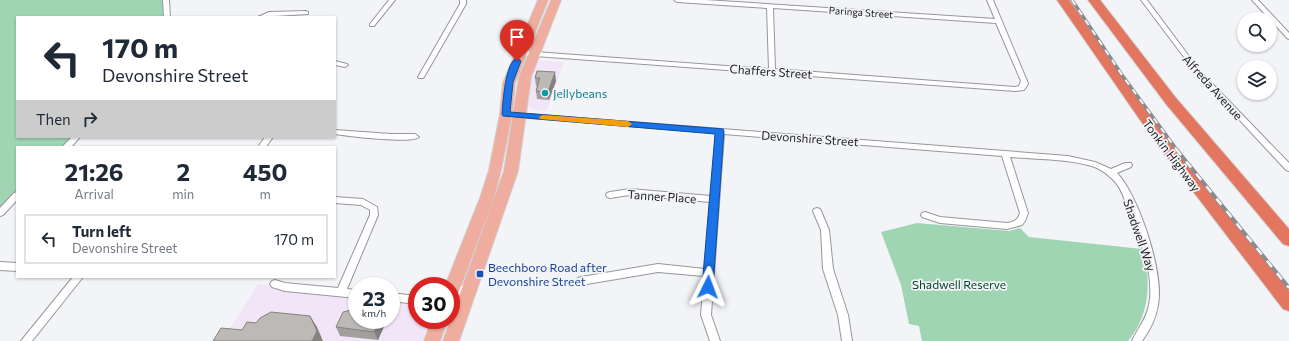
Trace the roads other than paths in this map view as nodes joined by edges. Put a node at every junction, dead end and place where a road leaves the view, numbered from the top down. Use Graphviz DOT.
graph roads {
  1 [pos="166,0"];
  2 [pos="392,0"];
  3 [pos="463,0"];
  4 [pos="543,0"];
  5 [pos="556,0"];
  6 [pos="677,0"];
  7 [pos="990,0"];
  8 [pos="1063,0"];
  9 [pos="1096,0"];
  10 [pos="1144,0"];
  11 [pos="1255,0"];
  12 [pos="770,6"];
  13 [pos="306,13"];
  14 [pos="167,16"];
  15 [pos="264,16"];
  16 [pos="998,21"];
  17 [pos="372,26"];
  18 [pos="1289,37"];
  19 [pos="527,53"];
  20 [pos="336,63"];
  21 [pos="346,65"];
  22 [pos="772,71"];
  23 [pos="421,77"];
  24 [pos="506,114"];
  25 [pos="520,116"];
  26 [pos="720,131"];
  27 [pos="336,132"];
  28 [pos="415,137"];
  29 [pos="75,138"];
  30 [pos="67,146"];
  31 [pos="1005,154"];
  32 [pos="1128,165"];
  33 [pos="1289,168"];
  34 [pos="1112,172"];
  35 [pos="610,195"];
  36 [pos="16,196"];
  37 [pos="714,199"];
  38 [pos="336,200"];
  39 [pos="817,211"];
  40 [pos="0,213"];
  41 [pos="924,215"];
  42 [pos="1289,240"];
  43 [pos="0,266"];
  44 [pos="16,267"];
  45 [pos="708,273"];
  46 [pos="456,277"];
  47 [pos="77,278"];
  48 [pos="581,281"];
  49 [pos="472,282"];
  50 [pos="275,284"];
  51 [pos="341,292"];
  52 [pos="348,293"];
  53 [pos="460,295"];
  54 [pos="1289,304"];
  55 [pos="460,317"];
  56 [pos="437,329"];
  57 [pos="456,329"];
  58 [pos="1142,340"];
  59 [pos="26,341"];
  60 [pos="432,341"];
  61 [pos="451,341"];
  62 [pos="715,341"];
  63 [pos="847,341"];
  1 -- 14 [label="street"];
  2 -- 17 [label="street"];
  3 -- 23 [label="street"];
  4 -- 19 [label="main road"];
  5 -- 19 [label="main road"];
  6 -- 12 [label="street, Paringa Street"];
  7 -- 16 [label="street"];
  8 -- 54 [label="highway, Tonkin Highway"];
  9 -- 42 [label="highway"];
  10 -- 33 [label="street, Alfreda Avenue"];
  11 -- 18 [label="street"];
  12 -- 16 [label="street, Paringa Street"];
  12 -- 22 [label="street"];
  13 -- 15 [label="street"];
  16 -- 22 [label="street, Chaffers Street"];
  19 -- 22 [label="street, Chaffers Street"];
  19 -- 24 [label="main road"];
  19 -- 25 [label="main road"];
  20 -- 21 [label="street"];
  24 -- 25 [label="street, Devonshire Street"];
  24 -- 46 [label="main road"];
  25 -- 26 [label="street, Devonshire Street"];
  25 -- 49 [label="main road"];
  26 -- 31 [label="street, Devonshire Street"];
  26 -- 37 [label="street"];
  27 -- 28 [label="street"];
  29 -- 30 [label="street"];
  31 -- 34 [label="street, Devonshire Street"];
  31 -- 41 [label="street"];
  32 -- 34 [label="street"];
  34 -- 58 [label="street, Shadwell Way"];
  35 -- 37 [label="street, Tanner Place"];
  36 -- 40 [label="street"];
  37 -- 45 [label="street"];
  38 -- 51 [label="street"];
  39 -- 63 [label="street"];
  43 -- 44 [label="street"];
  45 -- 48 [label="street"];
  45 -- 62 [label="street"];
  47 -- 59 [label="street"];
  49 -- 53 [label="street"];
  49 -- 55 [label="main road"];
  50 -- 51 [label="street"];
  51 -- 52 [label="street"];
  56 -- 60 [label="main road"];
  57 -- 61 [label="main road"];
}
